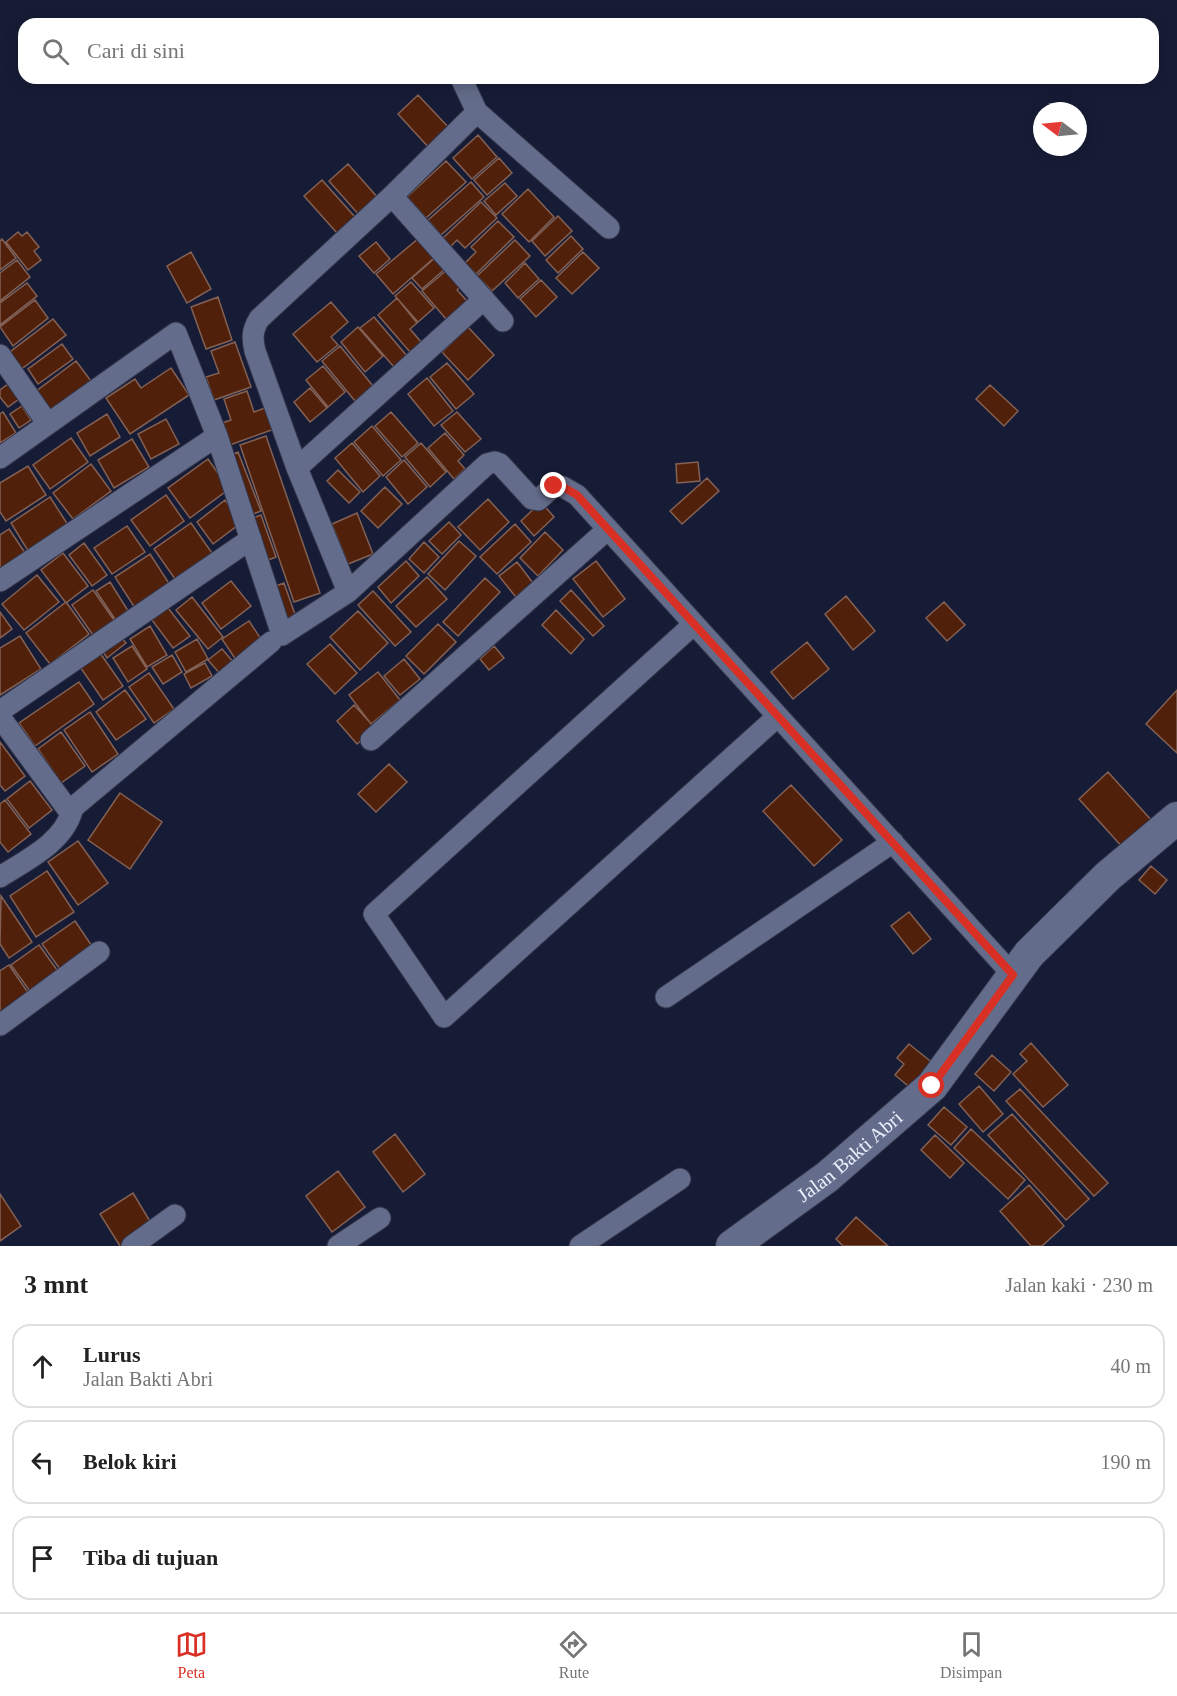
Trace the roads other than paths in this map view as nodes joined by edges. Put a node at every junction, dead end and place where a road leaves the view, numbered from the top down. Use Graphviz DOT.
graph roads {
  1 [pos="464,84"];
  2 [pos="477,112"];
  3 [pos="392,196"];
  4 [pos="609,228"];
  5 [pos="484,299"];
  6 [pos="503,321"];
  7 [pos="0,355"];
  8 [pos="48,424"];
  9 [pos="217,436"];
  10 [pos="0,459"];
  11 [pos="297,468"];
  12 [pos="608,529"];
  13 [pos="251,539"];
  14 [pos="0,581"];
  15 [pos="348,592"];
  16 [pos="694,624"];
  17 [pos="271,642"];
  18 [pos="778,716"];
  19 [pos="1,718"];
  20 [pos="370,740"];
  21 [pos="69,811"];
  22 [pos="1177,818"];
  23 [pos="893,843"];
  24 [pos="0,878"];
  25 [pos="99,952"];
  26 [pos="1013,975"];
  27 [pos="666,997"];
  28 [pos="0,1025"];
  29 [pos="680,1179"];
  30 [pos="175,1215"];
  31 [pos="380,1218"];
  32 [pos="132,1246"];
  33 [pos="338,1246"];
  34 [pos="579,1246"];
  35 [pos="732,1246"];
  1 -- 2 [label="street"];
  2 -- 3 [label="street"];
  2 -- 4 [label="street"];
  3 -- 5 [label="street"];
  3 -- 11 [label="street"];
  5 -- 6 [label="street"];
  5 -- 11 [label="street"];
  7 -- 8 [label="street"];
  8 -- 9 [label="street"];
  8 -- 10 [label="street"];
  9 -- 13 [label="street"];
  9 -- 14 [label="street"];
  11 -- 15 [label="street"];
  12 -- 15 [label="street"];
  12 -- 16 [label="street"];
  12 -- 20 [label="street"];
  13 -- 15 [label="street"];
  13 -- 19 [label="street"];
  16 -- 18 [label="street"];
  16 -- 18 [label="street"];
  17 -- 21 [label="street"];
  18 -- 23 [label="street"];
  19 -- 21 [label="street"];
  21 -- 24 [label="street"];
  22 -- 26 [label="street, Jalan Bakti Abri"];
  23 -- 26 [label="street"];
  23 -- 27 [label="street"];
  25 -- 28 [label="street"];
  26 -- 35 [label="street, Jalan Bakti Abri"];
  29 -- 34 [label="street"];
  30 -- 32 [label="street"];
  31 -- 33 [label="street"];
}
